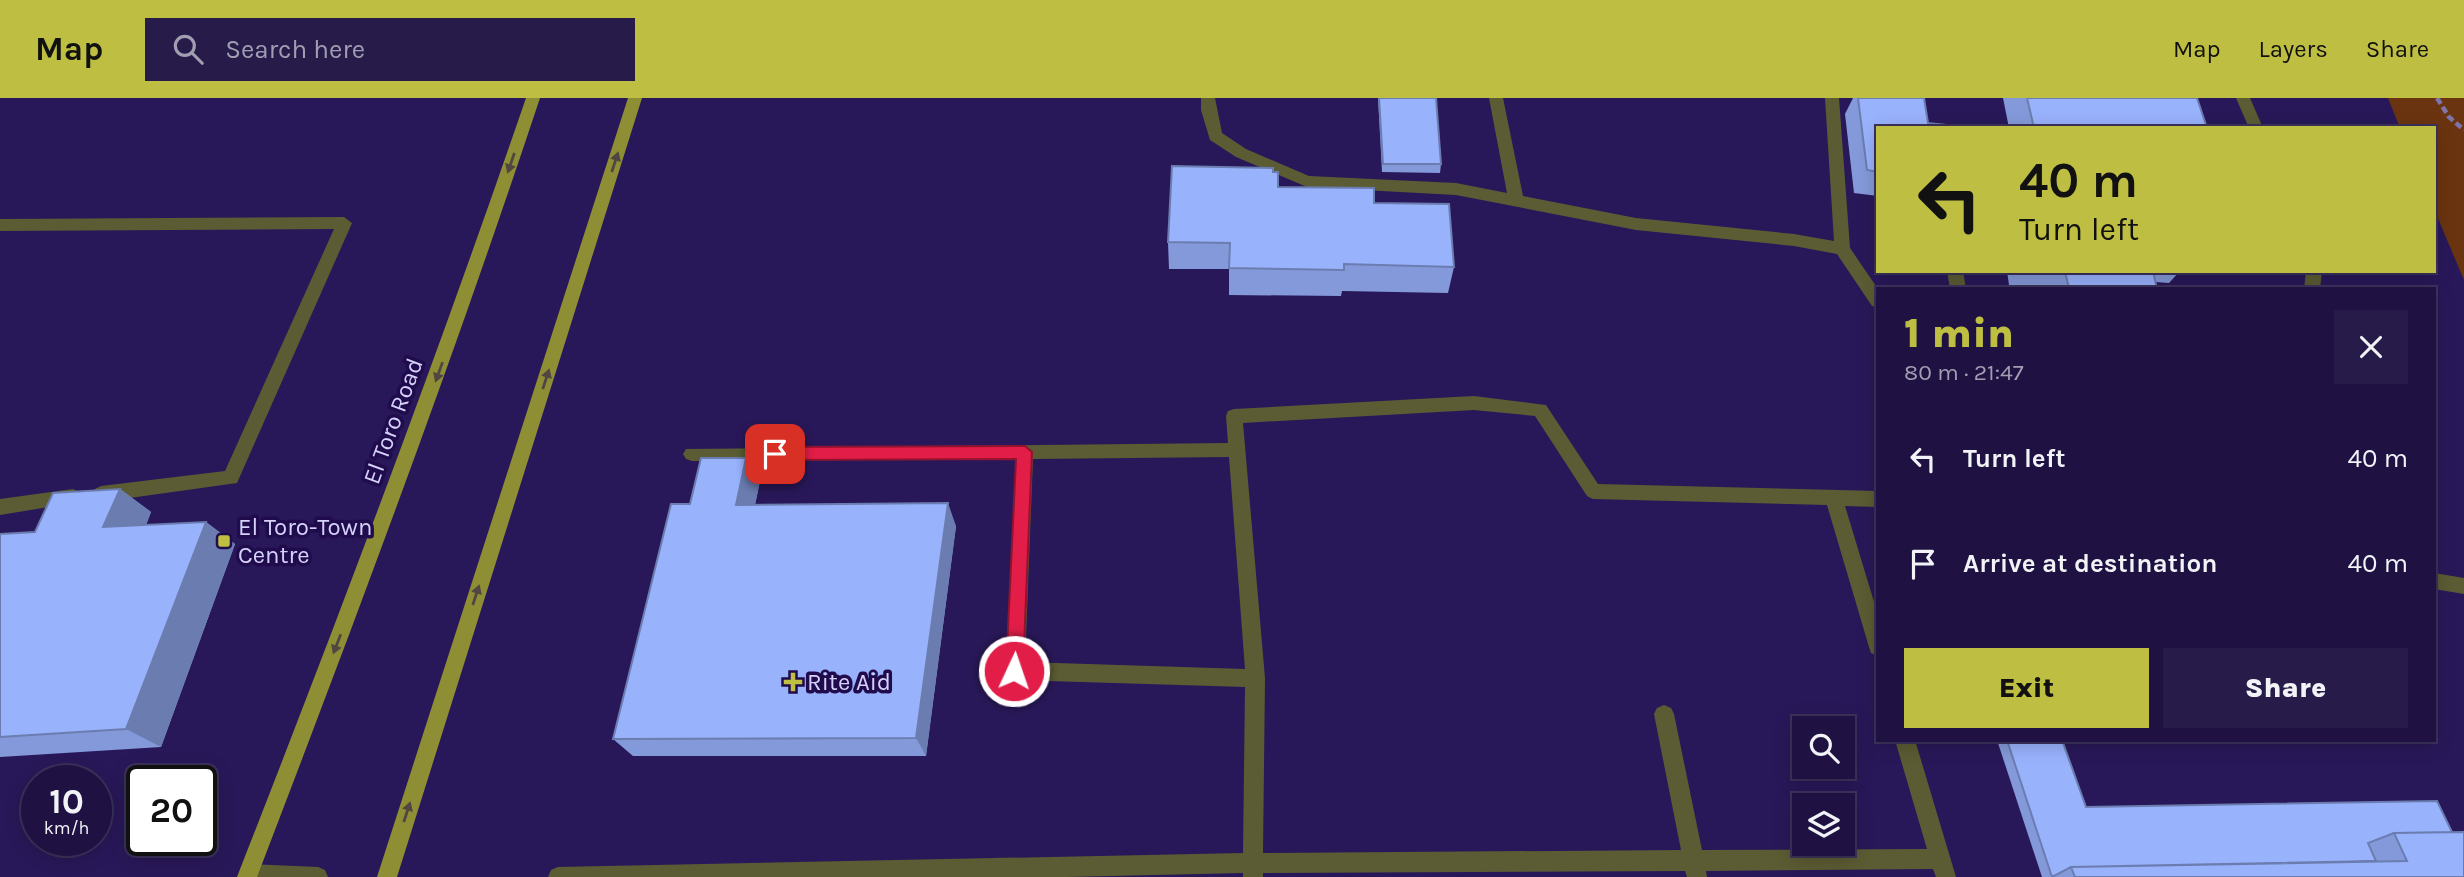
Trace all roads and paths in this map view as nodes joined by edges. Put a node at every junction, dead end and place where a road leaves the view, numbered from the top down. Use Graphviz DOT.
graph roads {
  1 [pos="533,98"];
  2 [pos="635,98"];
  3 [pos="1208,98"];
  4 [pos="1496,98"];
  5 [pos="1832,98"];
  6 [pos="2243,98"];
  7 [pos="2437,98"];
  8 [pos="2255,126"];
  9 [pos="2464,130"];
  10 [pos="1516,201"];
  11 [pos="0,225"];
  12 [pos="1842,249"];
  13 [pos="1876,299"];
  14 [pos="1236,450"];
  15 [pos="1025,452"];
  16 [pos="692,454"];
  17 [pos="1834,498"];
  18 [pos="1876,499"];
  19 [pos="0,507"];
  20 [pos="2436,581"];
  21 [pos="2464,586"];
  22 [pos="1876,640"];
  23 [pos="1255,678"];
  24 [pos="1664,714"];
  25 [pos="1906,742"];
  26 [pos="1944,868"];
  27 [pos="1696,869"];
  28 [pos="1253,870"];
  29 [pos="247,876"];
  30 [pos="318,877"];
  31 [pos="387,877"];
  32 [pos="558,877"];
  1 -- 29 [label="main road, El Toro Road, one-way"];
  31 -- 2 [label="main road, one-way"];
  3 -- 10 [label="lane"];
  4 -- 10 [label="lane"];
  5 -- 12 [label="lane"];
  6 -- 8 [label="lane"];
  7 -- 9 [label="path"];
  10 -- 12 [label="lane"];
  11 -- 19 [label="lane"];
  12 -- 13 [label="lane"];
  14 -- 15 [label="lane"];
  14 -- 17 [label="lane"];
  14 -- 23 [label="lane"];
  15 -- 16 [label="lane"];
  15 -- 23 [label="lane"];
  17 -- 18 [label="lane"];
  17 -- 22 [label="lane"];
  20 -- 21 [label="lane"];
  23 -- 28 [label="lane"];
  24 -- 27 [label="lane"];
  25 -- 26 [label="lane"];
  26 -- 27 [label="lane"];
  27 -- 28 [label="lane"];
  28 -- 32 [label="lane"];
  29 -- 30 [label="lane"];
}
